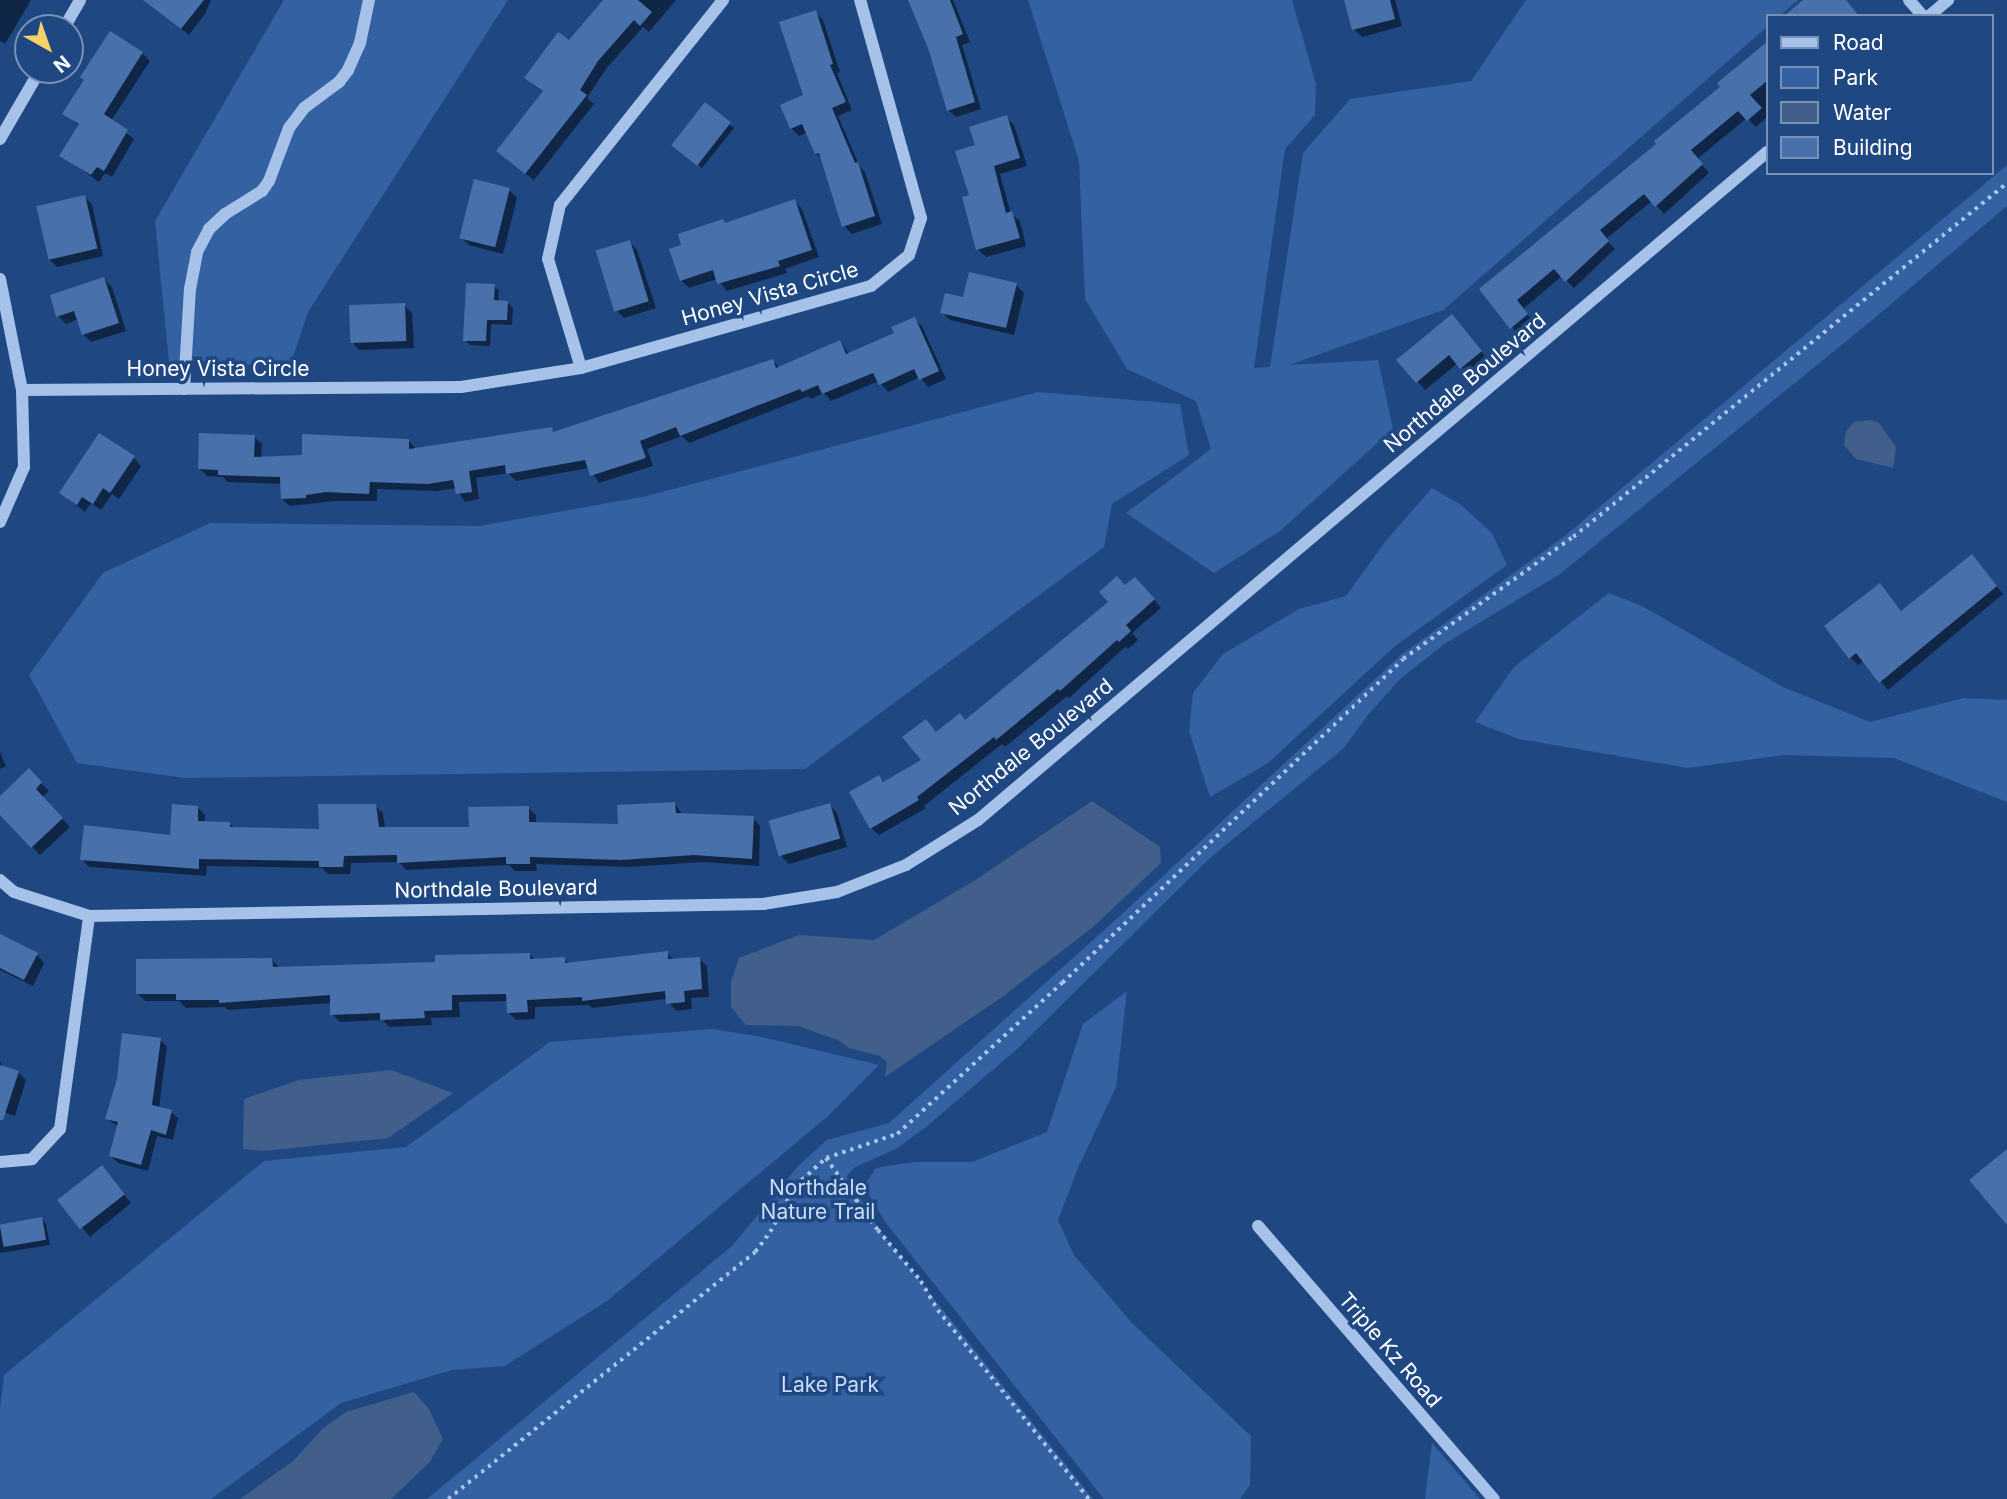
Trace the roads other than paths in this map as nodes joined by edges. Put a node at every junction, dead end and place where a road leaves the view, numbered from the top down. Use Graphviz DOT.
graph roads {
  1 [pos="369,0"];
  2 [pos="723,0"];
  3 [pos="860,0"];
  4 [pos="1909,0"];
  5 [pos="1948,0"];
  6 [pos="1921,14"];
  7 [pos="1931,14"];
  8 [pos="32,84"];
  9 [pos="0,139"];
  10 [pos="1766,153"];
  11 [pos="0,279"];
  12 [pos="581,368"];
  13 [pos="184,389"];
  14 [pos="22,390"];
  15 [pos="0,522"];
  16 [pos="0,880"];
  17 [pos="89,916"];
  18 [pos="0,1162"];
  19 [pos="1258,1226"];
  20 [pos="1494,1499"];
  1 -- 13 [label="street"];
  2 -- 12 [label="street"];
  3 -- 12 [label="street, Honey Vista Circle"];
  4 -- 6 [label="street"];
  5 -- 7 [label="street"];
  8 -- 9 [label="street"];
  10 -- 17 [label="street, Northdale Boulevard"];
  11 -- 14 [label="street"];
  12 -- 13 [label="street, Honey Vista Circle"];
  13 -- 14 [label="street, Honey Vista Circle"];
  14 -- 15 [label="street"];
  16 -- 17 [label="street, Northdale Boulevard"];
  17 -- 18 [label="street"];
  19 -- 20 [label="street, Triple Kz Road"];
}
